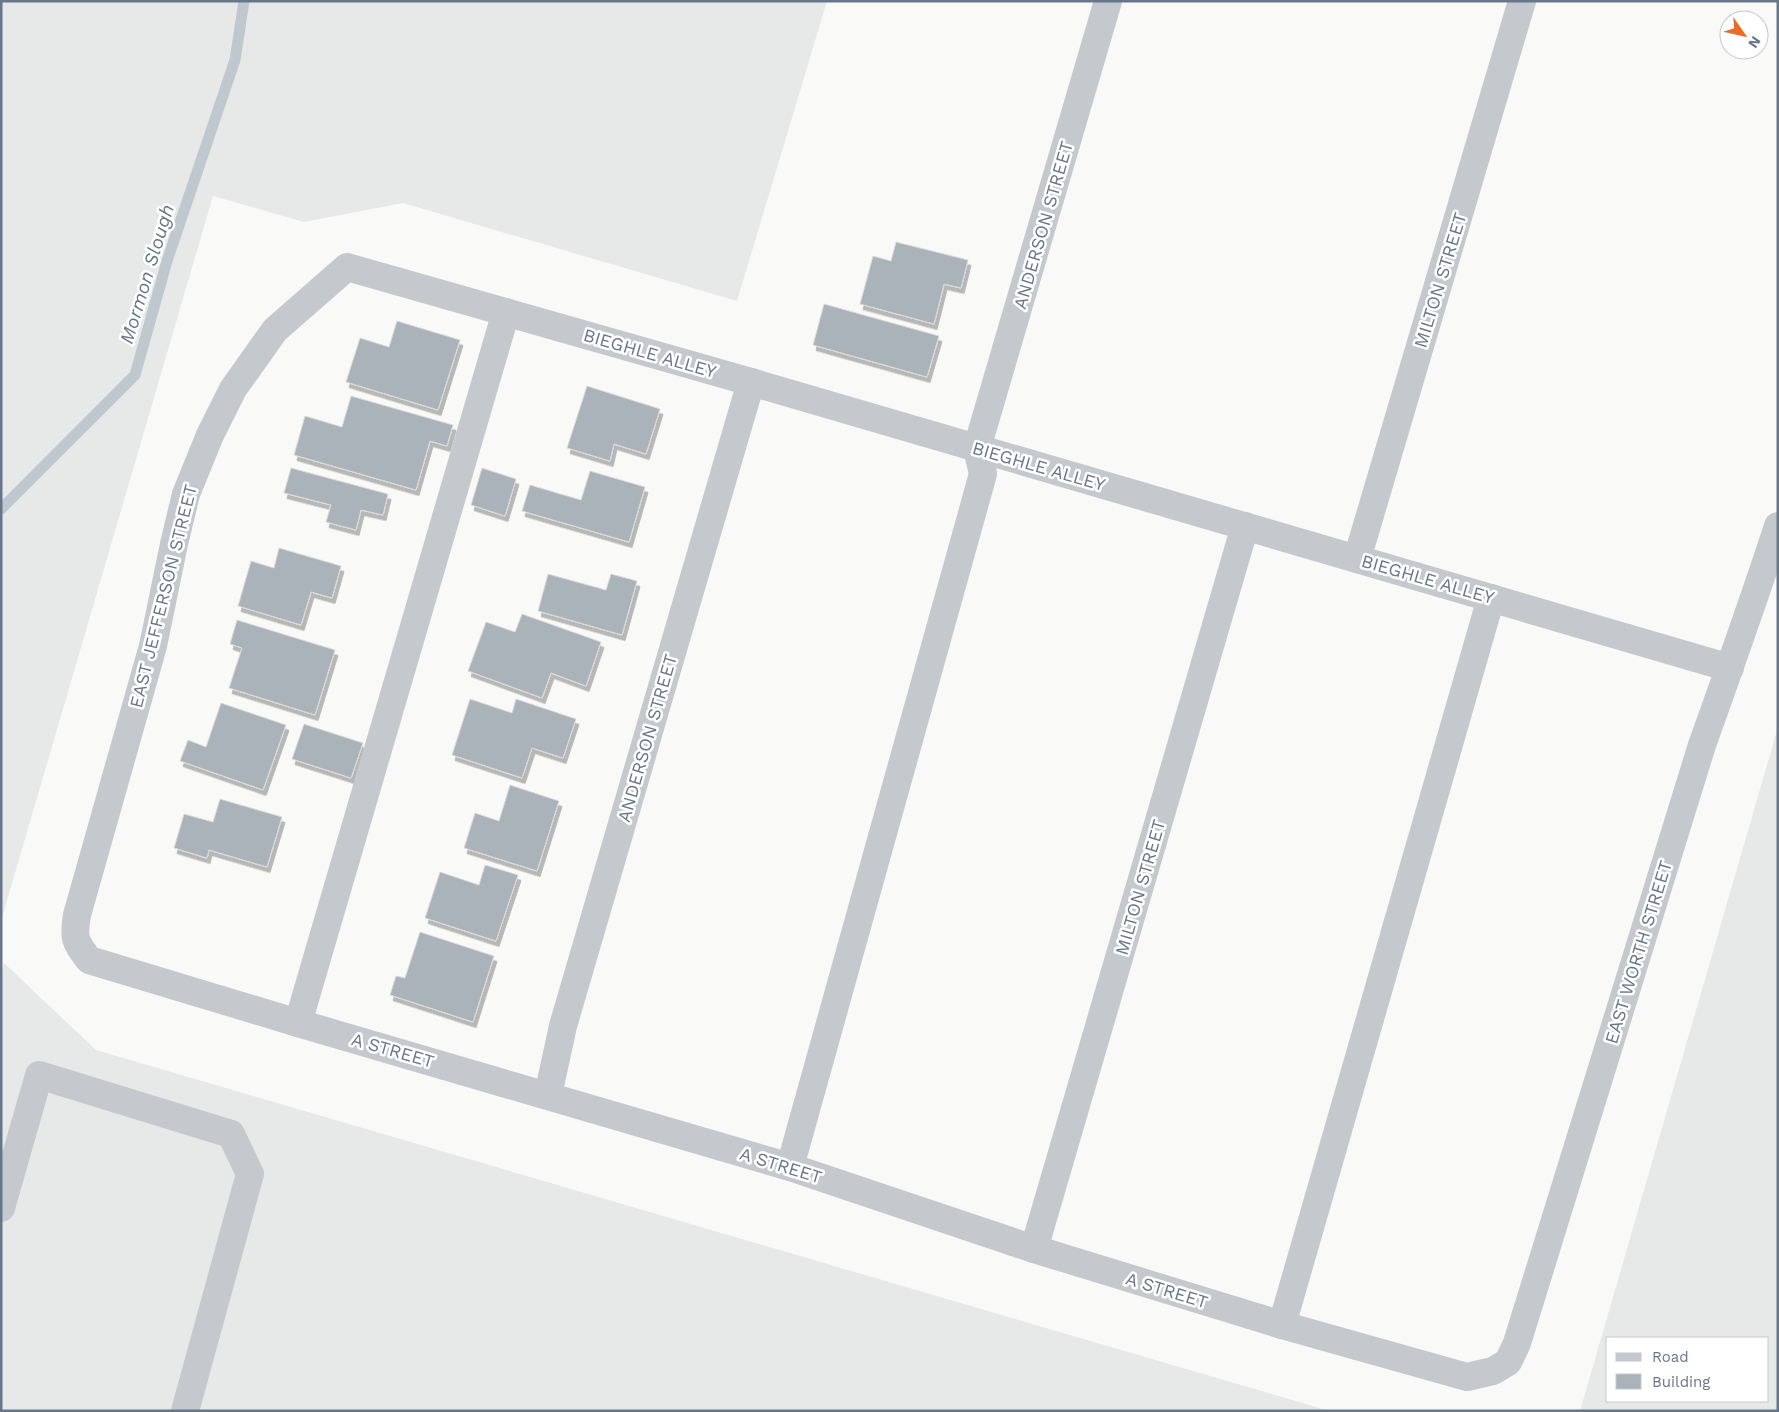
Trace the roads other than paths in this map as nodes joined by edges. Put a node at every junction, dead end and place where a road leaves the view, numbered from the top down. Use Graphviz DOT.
graph roads {
  1 [pos="1108,1"];
  2 [pos="1522,1"];
  3 [pos="347,267"];
  4 [pos="506,312"];
  5 [pos="751,382"];
  6 [pos="978,448"];
  7 [pos="1245,526"];
  8 [pos="1778,526"];
  9 [pos="1357,559"];
  10 [pos="1490,598"];
  11 [pos="1730,668"];
  12 [pos="76,942"];
  13 [pos="298,1023"];
  14 [pos="548,1095"];
  15 [pos="790,1166"];
  16 [pos="1,1208"];
  17 [pos="1034,1249"];
  18 [pos="1282,1325"];
  19 [pos="1493,1371"];
  20 [pos="185,1411"];
  1 -- 6 [label="street, ANDERSON STREET"];
  2 -- 9 [label="street, MILTON STREET"];
  3 -- 4 [label="street, BIEGHLE ALLEY"];
  3 -- 12 [label="street, EAST JEFFERSON STREET"];
  4 -- 5 [label="street, BIEGHLE ALLEY"];
  4 -- 13 [label="street"];
  5 -- 6 [label="street, BIEGHLE ALLEY"];
  5 -- 14 [label="street, ANDERSON STREET"];
  6 -- 7 [label="street, BIEGHLE ALLEY"];
  6 -- 15 [label="street"];
  7 -- 9 [label="street, BIEGHLE ALLEY"];
  7 -- 17 [label="street, MILTON STREET"];
  8 -- 11 [label="street, EAST WORTH STREET"];
  9 -- 10 [label="street, BIEGHLE ALLEY"];
  10 -- 11 [label="street, BIEGHLE ALLEY"];
  10 -- 18 [label="street"];
  11 -- 19 [label="street, EAST WORTH STREET"];
  12 -- 13 [label="street, A STREET"];
  13 -- 14 [label="street, A STREET"];
  14 -- 15 [label="street, A STREET"];
  15 -- 17 [label="street, A STREET"];
  16 -- 20 [label="street"];
  17 -- 18 [label="street, A STREET"];
  18 -- 19 [label="street, A STREET"];
}
